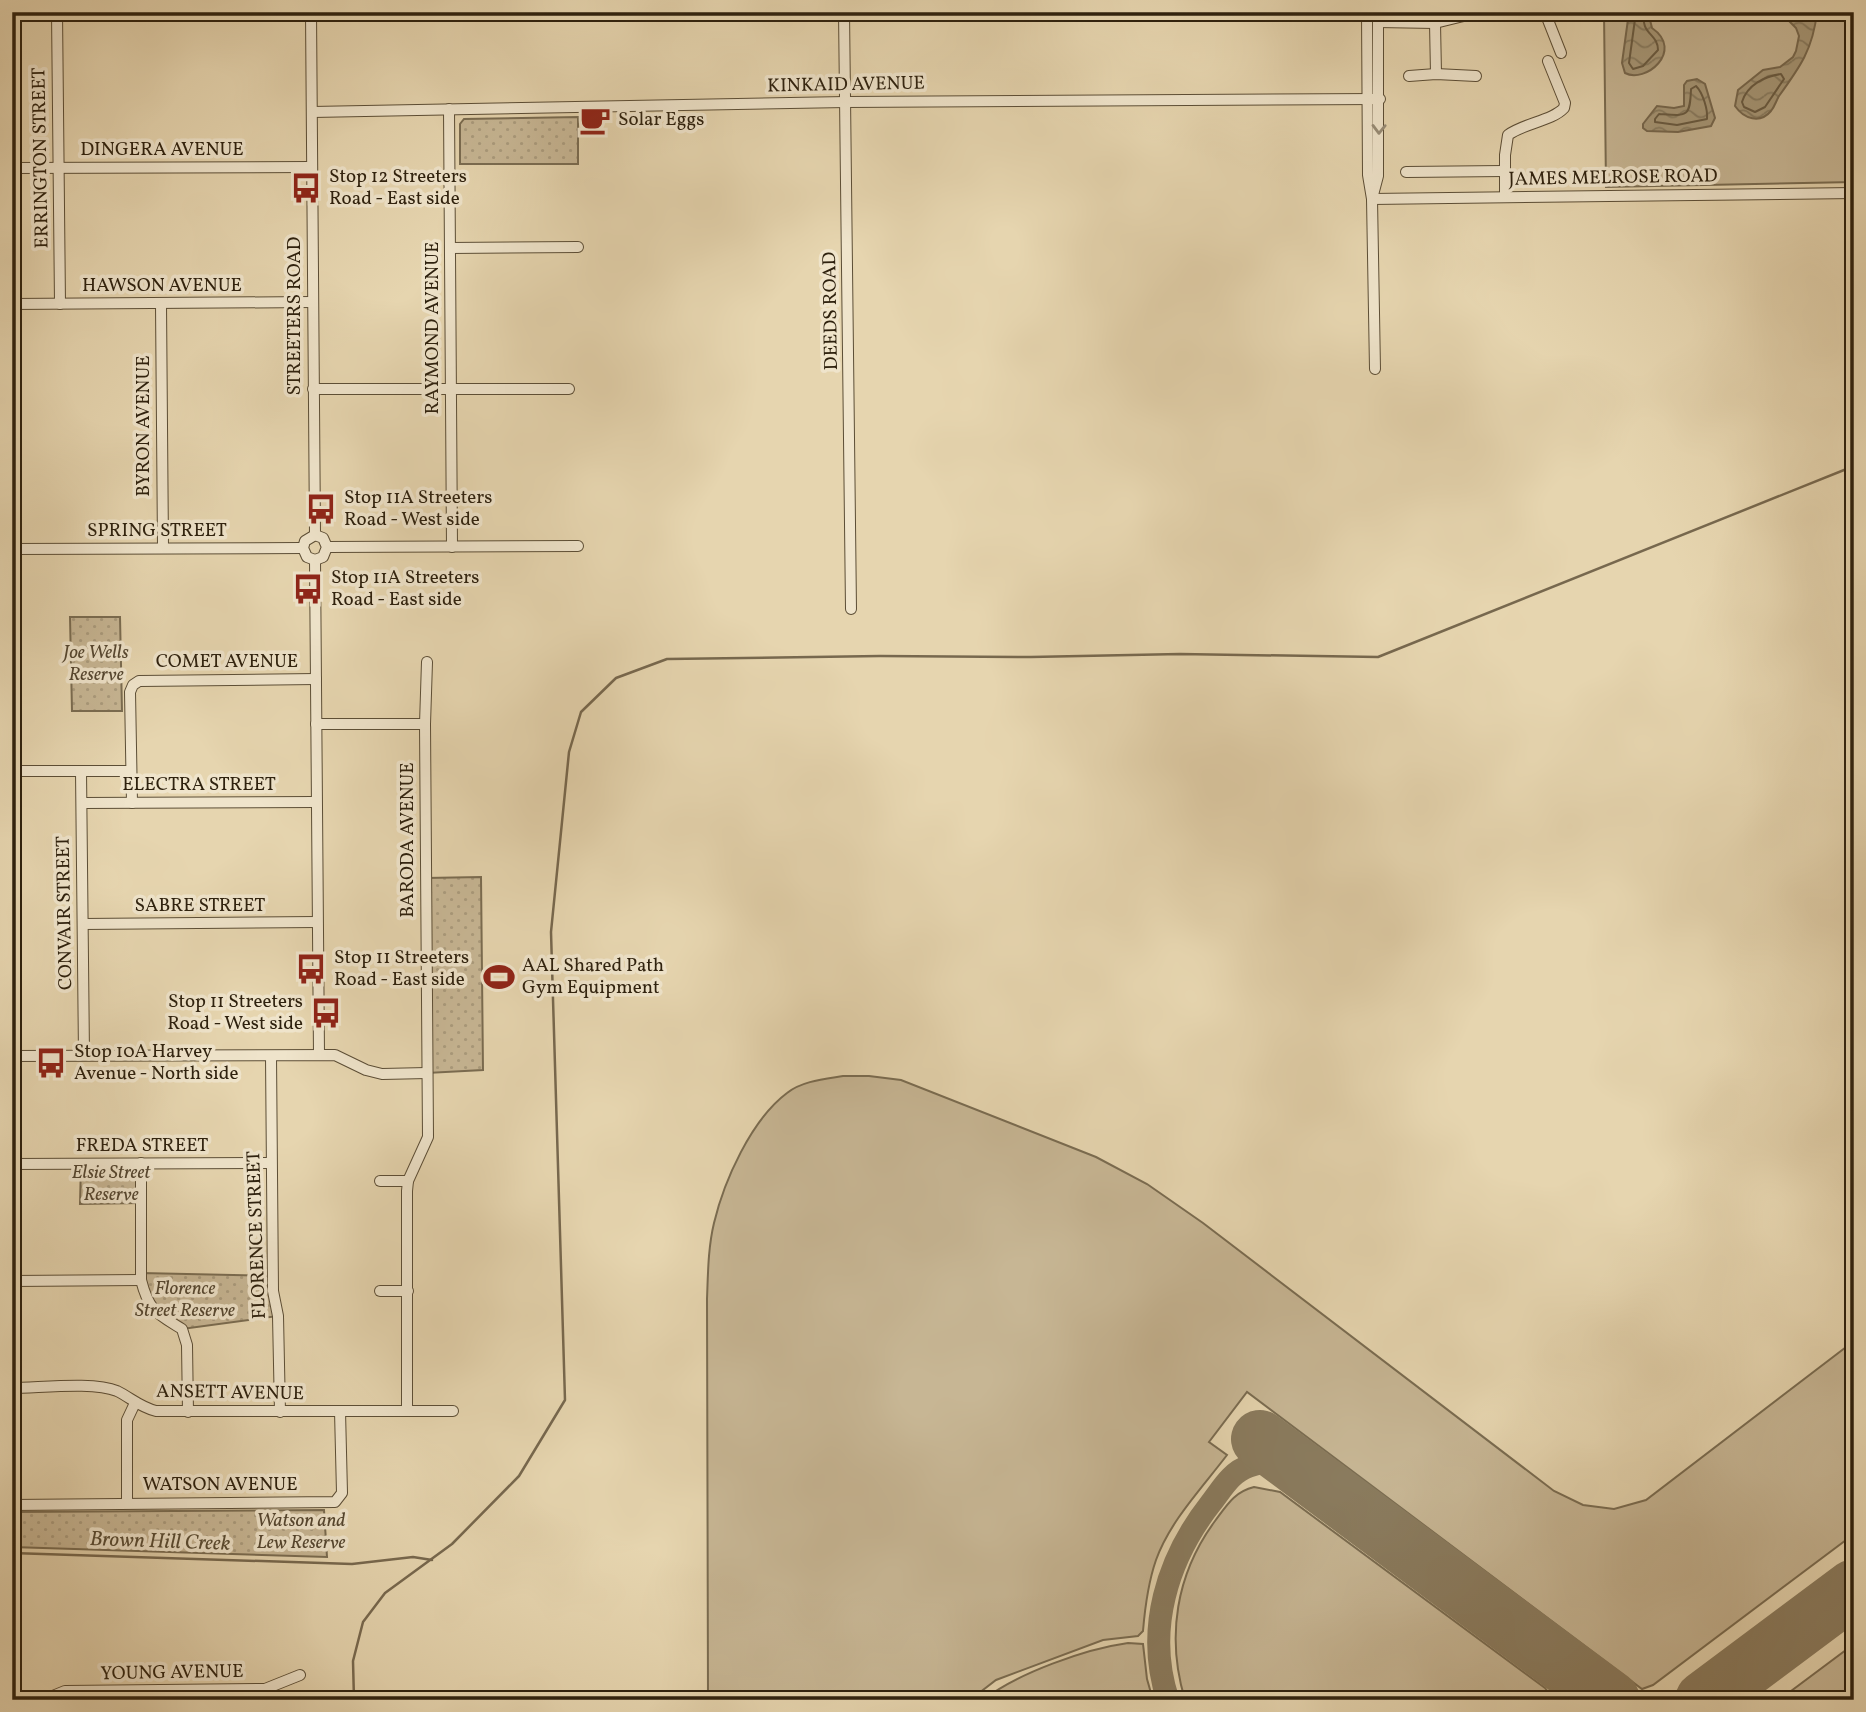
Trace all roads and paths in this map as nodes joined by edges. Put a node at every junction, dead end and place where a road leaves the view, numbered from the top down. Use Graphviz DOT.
graph roads {
  1 [pos="311,12"];
  2 [pos="844,12"];
  3 [pos="1367,12"];
  4 [pos="1479,12"];
  5 [pos="1543,12"];
  6 [pos="57,13"];
  7 [pos="12,14"];
  8 [pos="1378,17"];
  9 [pos="1435,23"];
  10 [pos="1561,53"];
  11 [pos="1548,61"];
  12 [pos="1436,74"];
  13 [pos="1409,76"];
  14 [pos="1476,76"];
  15 [pos="1367,99"];
  16 [pos="1380,99"];
  17 [pos="846,102"];
  18 [pos="449,110"];
  19 [pos="312,112"];
  20 [pos="59,167"];
  21 [pos="312,167"];
  22 [pos="12,168"];
  23 [pos="1504,171"];
  24 [pos="1406,172"];
  25 [pos="1854,193"];
  26 [pos="1505,197"];
  27 [pos="1372,199"];
  28 [pos="578,247"];
  29 [pos="450,248"];
  30 [pos="312,302"];
  31 [pos="12,304"];
  32 [pos="60,304"];
  33 [pos="161,304"];
  34 [pos="1375,369"];
  35 [pos="313,388"];
  36 [pos="569,389"];
  37 [pos="451,390"];
  38 [pos="315,535"];
  39 [pos="578,546"];
  40 [pos="452,547"];
  41 [pos="163,548"];
  42 [pos="303,548"];
  43 [pos="327,548"];
  44 [pos="12,549"];
  45 [pos="12,559"];
  46 [pos="315,560"];
  47 [pos="851,609"];
  48 [pos="12,628"];
  49 [pos="427,662"];
  50 [pos="316,679"];
  51 [pos="316,724"];
  52 [pos="425,724"];
  53 [pos="12,771"];
  54 [pos="81,771"];
  55 [pos="131,771"];
  56 [pos="316,802"];
  57 [pos="82,803"];
  58 [pos="132,803"];
  59 [pos="317,922"];
  60 [pos="83,924"];
  61 [pos="318,1054"];
  62 [pos="84,1055"];
  63 [pos="12,1056"];
  64 [pos="271,1056"];
  65 [pos="427,1073"];
  66 [pos="141,1163"];
  67 [pos="271,1163"];
  68 [pos="12,1164"];
  69 [pos="380,1181"];
  70 [pos="408,1181"];
  71 [pos="141,1280"];
  72 [pos="12,1281"];
  73 [pos="380,1291"];
  74 [pos="408,1291"];
  75 [pos="12,1388"];
  76 [pos="135,1403"];
  77 [pos="340,1411"];
  78 [pos="407,1411"];
  79 [pos="453,1411"];
  80 [pos="188,1412"];
  81 [pos="280,1412"];
  82 [pos="127,1503"];
  83 [pos="12,1505"];
  84 [pos="300,1675"];
  85 [pos="43,1700"];
  1 -- 6 [label="street"];
  1 -- 19 [label="street, STREETERS ROAD"];
  2 -- 17 [label="street, DEEDS ROAD"];
  3 -- 15 [label="street"];
  4 -- 9 [label="street"];
  5 -- 10 [label="street"];
  6 -- 7 [label="street"];
  6 -- 20 [label="street, ERRINGTON STREET"];
  8 -- 9 [label="street"];
  8 -- 16 [label="street"];
  9 -- 12 [label="street"];
  11 -- 23 [label="street"];
  12 -- 13 [label="street"];
  12 -- 14 [label="street"];
  15 -- 16 [label="street, KINKAID AVENUE"];
  15 -- 17 [label="street, KINKAID AVENUE"];
  15 -- 27 [label="street"];
  16 -- 27 [label="street, one-way"];
  17 -- 18 [label="street, KINKAID AVENUE"];
  17 -- 47 [label="street, DEEDS ROAD"];
  18 -- 19 [label="street, KINKAID AVENUE"];
  18 -- 29 [label="street, RAYMOND AVENUE"];
  19 -- 21 [label="street, STREETERS ROAD"];
  20 -- 21 [label="street, DINGERA AVENUE"];
  20 -- 22 [label="street, DINGERA AVENUE"];
  20 -- 32 [label="street, ERRINGTON STREET"];
  21 -- 30 [label="street, STREETERS ROAD"];
  23 -- 24 [label="street"];
  23 -- 26 [label="street"];
  25 -- 26 [label="street, JAMES MELROSE ROAD"];
  26 -- 27 [label="street, JAMES MELROSE ROAD"];
  27 -- 34 [label="street"];
  28 -- 29 [label="street"];
  29 -- 37 [label="street, RAYMOND AVENUE"];
  30 -- 33 [label="street, HAWSON AVENUE"];
  30 -- 35 [label="street, STREETERS ROAD"];
  31 -- 32 [label="street, HAWSON AVENUE"];
  32 -- 33 [label="street, HAWSON AVENUE"];
  33 -- 41 [label="street, BYRON AVENUE"];
  35 -- 37 [label="street"];
  35 -- 38 [label="street, STREETERS ROAD"];
  36 -- 37 [label="street"];
  37 -- 40 [label="street, RAYMOND AVENUE"];
  38 -- 42 [label="street"];
  38 -- 43 [label="street"];
  39 -- 40 [label="street"];
  40 -- 43 [label="street"];
  41 -- 42 [label="street, SPRING STREET"];
  41 -- 44 [label="street, SPRING STREET"];
  42 -- 46 [label="street"];
  43 -- 46 [label="street"];
  45 -- 48 [label="street"];
  46 -- 50 [label="street"];
  49 -- 52 [label="street, BARODA AVENUE"];
  50 -- 51 [label="street"];
  50 -- 55 [label="street, COMET AVENUE"];
  51 -- 52 [label="street"];
  51 -- 56 [label="street"];
  52 -- 65 [label="street, BARODA AVENUE"];
  53 -- 54 [label="street"];
  54 -- 55 [label="street"];
  54 -- 57 [label="street, CONVAIR STREET"];
  55 -- 58 [label="street, COMET AVENUE"];
  56 -- 58 [label="street, ELECTRA STREET"];
  56 -- 59 [label="street"];
  57 -- 58 [label="street, ELECTRA STREET"];
  57 -- 60 [label="street, CONVAIR STREET"];
  59 -- 60 [label="street, SABRE STREET"];
  59 -- 61 [label="street"];
  60 -- 62 [label="street, CONVAIR STREET"];
  61 -- 64 [label="street"];
  61 -- 65 [label="street"];
  62 -- 63 [label="street"];
  62 -- 64 [label="street"];
  64 -- 67 [label="street, FLORENCE STREET"];
  65 -- 70 [label="street, BARODA AVENUE"];
  66 -- 67 [label="street, FREDA STREET"];
  66 -- 68 [label="street, FREDA STREET"];
  66 -- 71 [label="street"];
  67 -- 81 [label="street, FLORENCE STREET"];
  69 -- 70 [label="street"];
  70 -- 74 [label="street, BARODA AVENUE"];
  71 -- 72 [label="street"];
  71 -- 80 [label="street"];
  73 -- 74 [label="street"];
  74 -- 78 [label="street, BARODA AVENUE"];
  75 -- 76 [label="street, ANSETT AVENUE"];
  76 -- 80 [label="street, ANSETT AVENUE"];
  76 -- 82 [label="street"];
  77 -- 78 [label="street, ANSETT AVENUE"];
  77 -- 81 [label="street, ANSETT AVENUE"];
  77 -- 82 [label="street, WATSON AVENUE"];
  78 -- 79 [label="street, ANSETT AVENUE"];
  80 -- 81 [label="street, ANSETT AVENUE"];
  82 -- 83 [label="street, WATSON AVENUE"];
  84 -- 85 [label="street, YOUNG AVENUE"];
}
